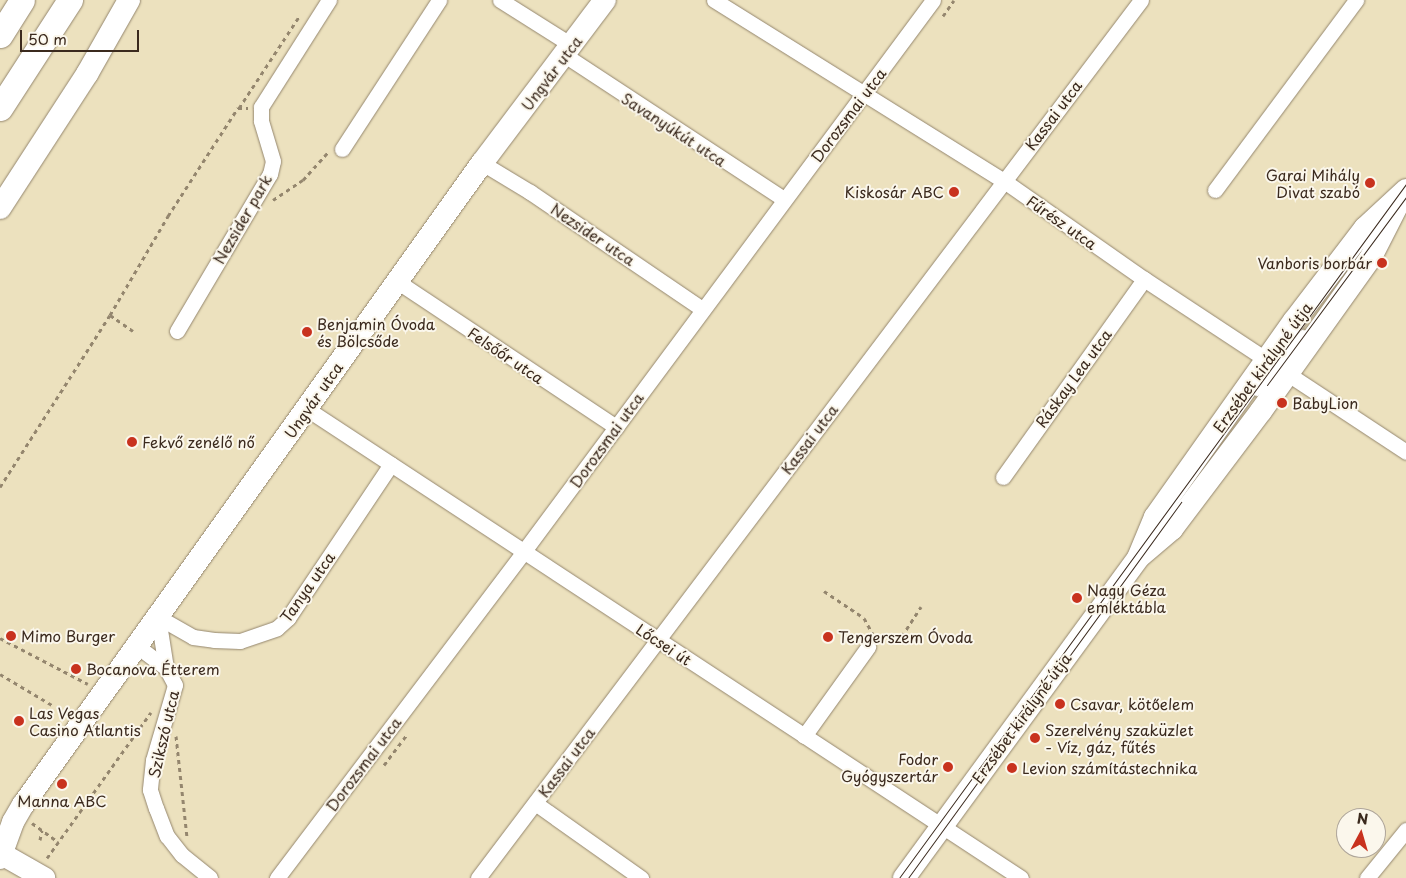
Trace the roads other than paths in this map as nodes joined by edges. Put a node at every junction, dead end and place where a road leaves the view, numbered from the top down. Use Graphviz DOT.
graph roads {
  1 [pos="22,0"];
  2 [pos="70,0"];
  3 [pos="130,0"];
  4 [pos="329,0"];
  5 [pos="439,0"];
  6 [pos="500,0"];
  7 [pos="605,0"];
  8 [pos="714,0"];
  9 [pos="933,0"];
  10 [pos="1140,0"];
  11 [pos="1356,0"];
  12 [pos="0,36"];
  13 [pos="569,51"];
  14 [pos="865,94"];
  15 [pos="0,108"];
  16 [pos="342,149"];
  17 [pos="482,163"];
  18 [pos="1004,181"];
  19 [pos="1215,190"];
  20 [pos="1406,190"];
  21 [pos="784,199"];
  22 [pos="0,208"];
  23 [pos="1362,253"];
  24 [pos="1144,280"];
  25 [pos="398,282"];
  26 [pos="702,309"];
  27 [pos="1310,324"];
  28 [pos="177,331"];
  29 [pos="1277,367"];
  30 [pos="1250,402"];
  31 [pos="308,409"];
  32 [pos="616,427"];
  33 [pos="1222,440"];
  34 [pos="1406,452"];
  35 [pos="391,464"];
  36 [pos="1003,477"];
  37 [pos="524,552"];
  38 [pos="1138,558"];
  39 [pos="158,617"];
  40 [pos="658,640"];
  41 [pos="871,642"];
  42 [pos="137,646"];
  43 [pos="166,668"];
  44 [pos="804,736"];
  45 [pos="535,803"];
  46 [pos="941,827"];
  47 [pos="1406,830"];
  48 [pos="0,854"];
  49 [pos="44,878"];
  50 [pos="210,878"];
  51 [pos="277,878"];
  52 [pos="478,878"];
  53 [pos="641,878"];
  54 [pos="904,878"];
  55 [pos="1021,878"];
  56 [pos="1367,878"];
  1 -- 12 [label="main road"];
  2 -- 15 [label="main road"];
  3 -- 22 [label="street"];
  4 -- 28 [label="street, Nezsider park"];
  5 -- 16 [label="street"];
  6 -- 13 [label="street"];
  7 -- 13 [label="street, Ungvár utca"];
  8 -- 14 [label="street, Fűrész utca"];
  9 -- 14 [label="street, Dorozsmai utca"];
  10 -- 18 [label="street, Kassai utca"];
  11 -- 19 [label="street"];
  13 -- 17 [label="street, Ungvár utca"];
  13 -- 21 [label="street, Savanyúkút utca"];
  14 -- 18 [label="street, Fűrész utca"];
  14 -- 21 [label="street, Dorozsmai utca"];
  17 -- 25 [label="street, Ungvár utca"];
  17 -- 26 [label="street, Nezsider utca"];
  18 -- 24 [label="street, Fűrész utca"];
  18 -- 40 [label="street, Kassai utca"];
  20 -- 23 [label="lane"];
  20 -- 29 [label="street, Erzsébet királyné útja"];
  21 -- 26 [label="street, Dorozsmai utca"];
  24 -- 29 [label="street, Fűrész utca"];
  24 -- 36 [label="street, Ráskay Lea utca"];
  25 -- 31 [label="street, Ungvár utca"];
  25 -- 32 [label="street, Felsőőr utca"];
  26 -- 32 [label="street, Dorozsmai utca"];
  27 -- 29 [label="lane"];
  29 -- 30 [label="lane"];
  29 -- 34 [label="street, Fűrész utca"];
  29 -- 38 [label="street, Erzsébet királyné útja"];
  31 -- 35 [label="street, Lőcsei út"];
  31 -- 39 [label="street, Ungvár utca"];
  32 -- 37 [label="street, Dorozsmai utca"];
  33 -- 38 [label="lane"];
  35 -- 37 [label="street, Lőcsei út"];
  35 -- 39 [label="street, Tanya utca"];
  37 -- 40 [label="street, Lőcsei út"];
  37 -- 51 [label="street, Dorozsmai utca"];
  38 -- 46 [label="street, Erzsébet királyné útja"];
  39 -- 42 [label="street, Ungvár utca"];
  39 -- 43 [label="street"];
  40 -- 44 [label="street, Lőcsei út"];
  40 -- 45 [label="street, Kassai utca"];
  41 -- 44 [label="street"];
  42 -- 43 [label="street, Szikszó utca"];
  42 -- 48 [label="street, Ungvár utca"];
  43 -- 50 [label="street, Szikszó utca"];
  44 -- 46 [label="street, Lőcsei út"];
  45 -- 52 [label="street, Kassai utca"];
  45 -- 53 [label="street"];
  46 -- 54 [label="street, Erzsébet királyné útja"];
  46 -- 55 [label="street, Lőcsei út"];
  47 -- 56 [label="street"];
  48 -- 49 [label="street"];
}
